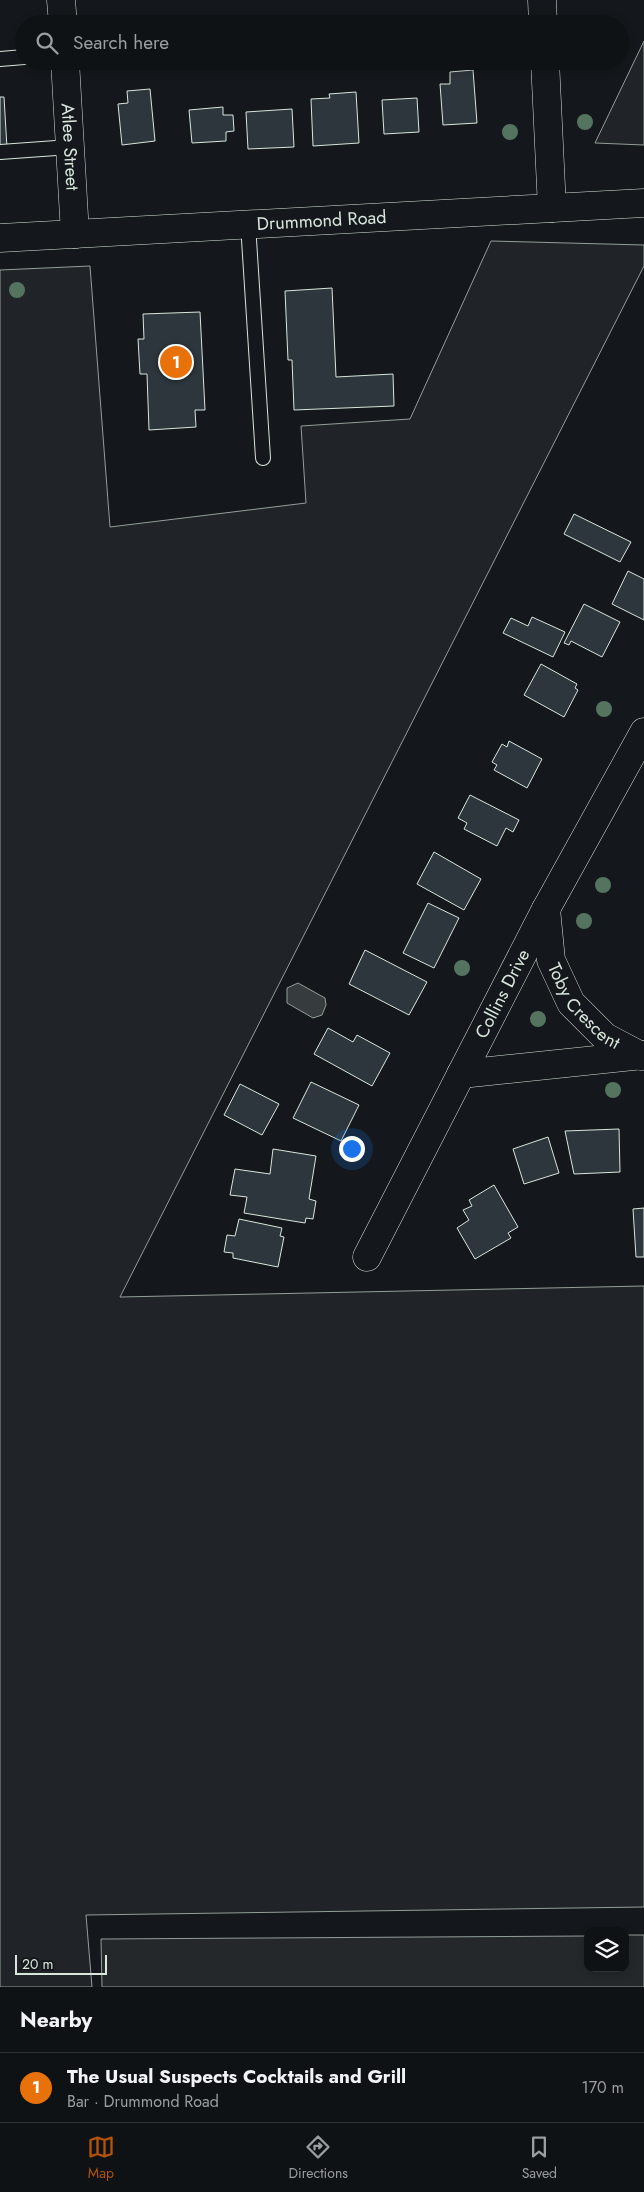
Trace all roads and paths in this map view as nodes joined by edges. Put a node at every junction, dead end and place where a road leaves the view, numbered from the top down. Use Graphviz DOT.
graph roads {
  1 [pos="61,0"];
  2 [pos="542,0"];
  3 [pos="62,15"];
  4 [pos="543,15"];
  5 [pos="15,58"];
  6 [pos="0,59"];
  7 [pos="66,70"];
  8 [pos="545,70"];
  9 [pos="70,147"];
  10 [pos="0,152"];
  11 [pos="644,203"];
  12 [pos="552,208"];
  13 [pos="248,224"];
  14 [pos="75,234"];
  15 [pos="0,238"];
  16 [pos="263,458"];
  17 [pos="644,732"];
  18 [pos="546,910"];
  19 [pos="643,1056"];
  20 [pos="461,1074"];
  21 [pos="368,1257"];
  1 -- 3 [label="street"];
  2 -- 4 [label="street"];
  5 -- 6 [label="lane"];
  7 -- 9 [label="street, Atlee Street"];
  8 -- 12 [label="street"];
  9 -- 10 [label="lane"];
  9 -- 14 [label="street, Atlee Street"];
  11 -- 12 [label="street, Drummond Road"];
  12 -- 13 [label="street, Drummond Road"];
  13 -- 14 [label="street, Drummond Road"];
  13 -- 16 [label="lane"];
  14 -- 15 [label="street, Drummond Road"];
  17 -- 18 [label="street, Collins Drive"];
  18 -- 19 [label="street, Toby Crescent"];
  18 -- 20 [label="street, Collins Drive"];
  19 -- 20 [label="street, Toby Crescent"];
  20 -- 21 [label="street, Collins Drive"];
}
